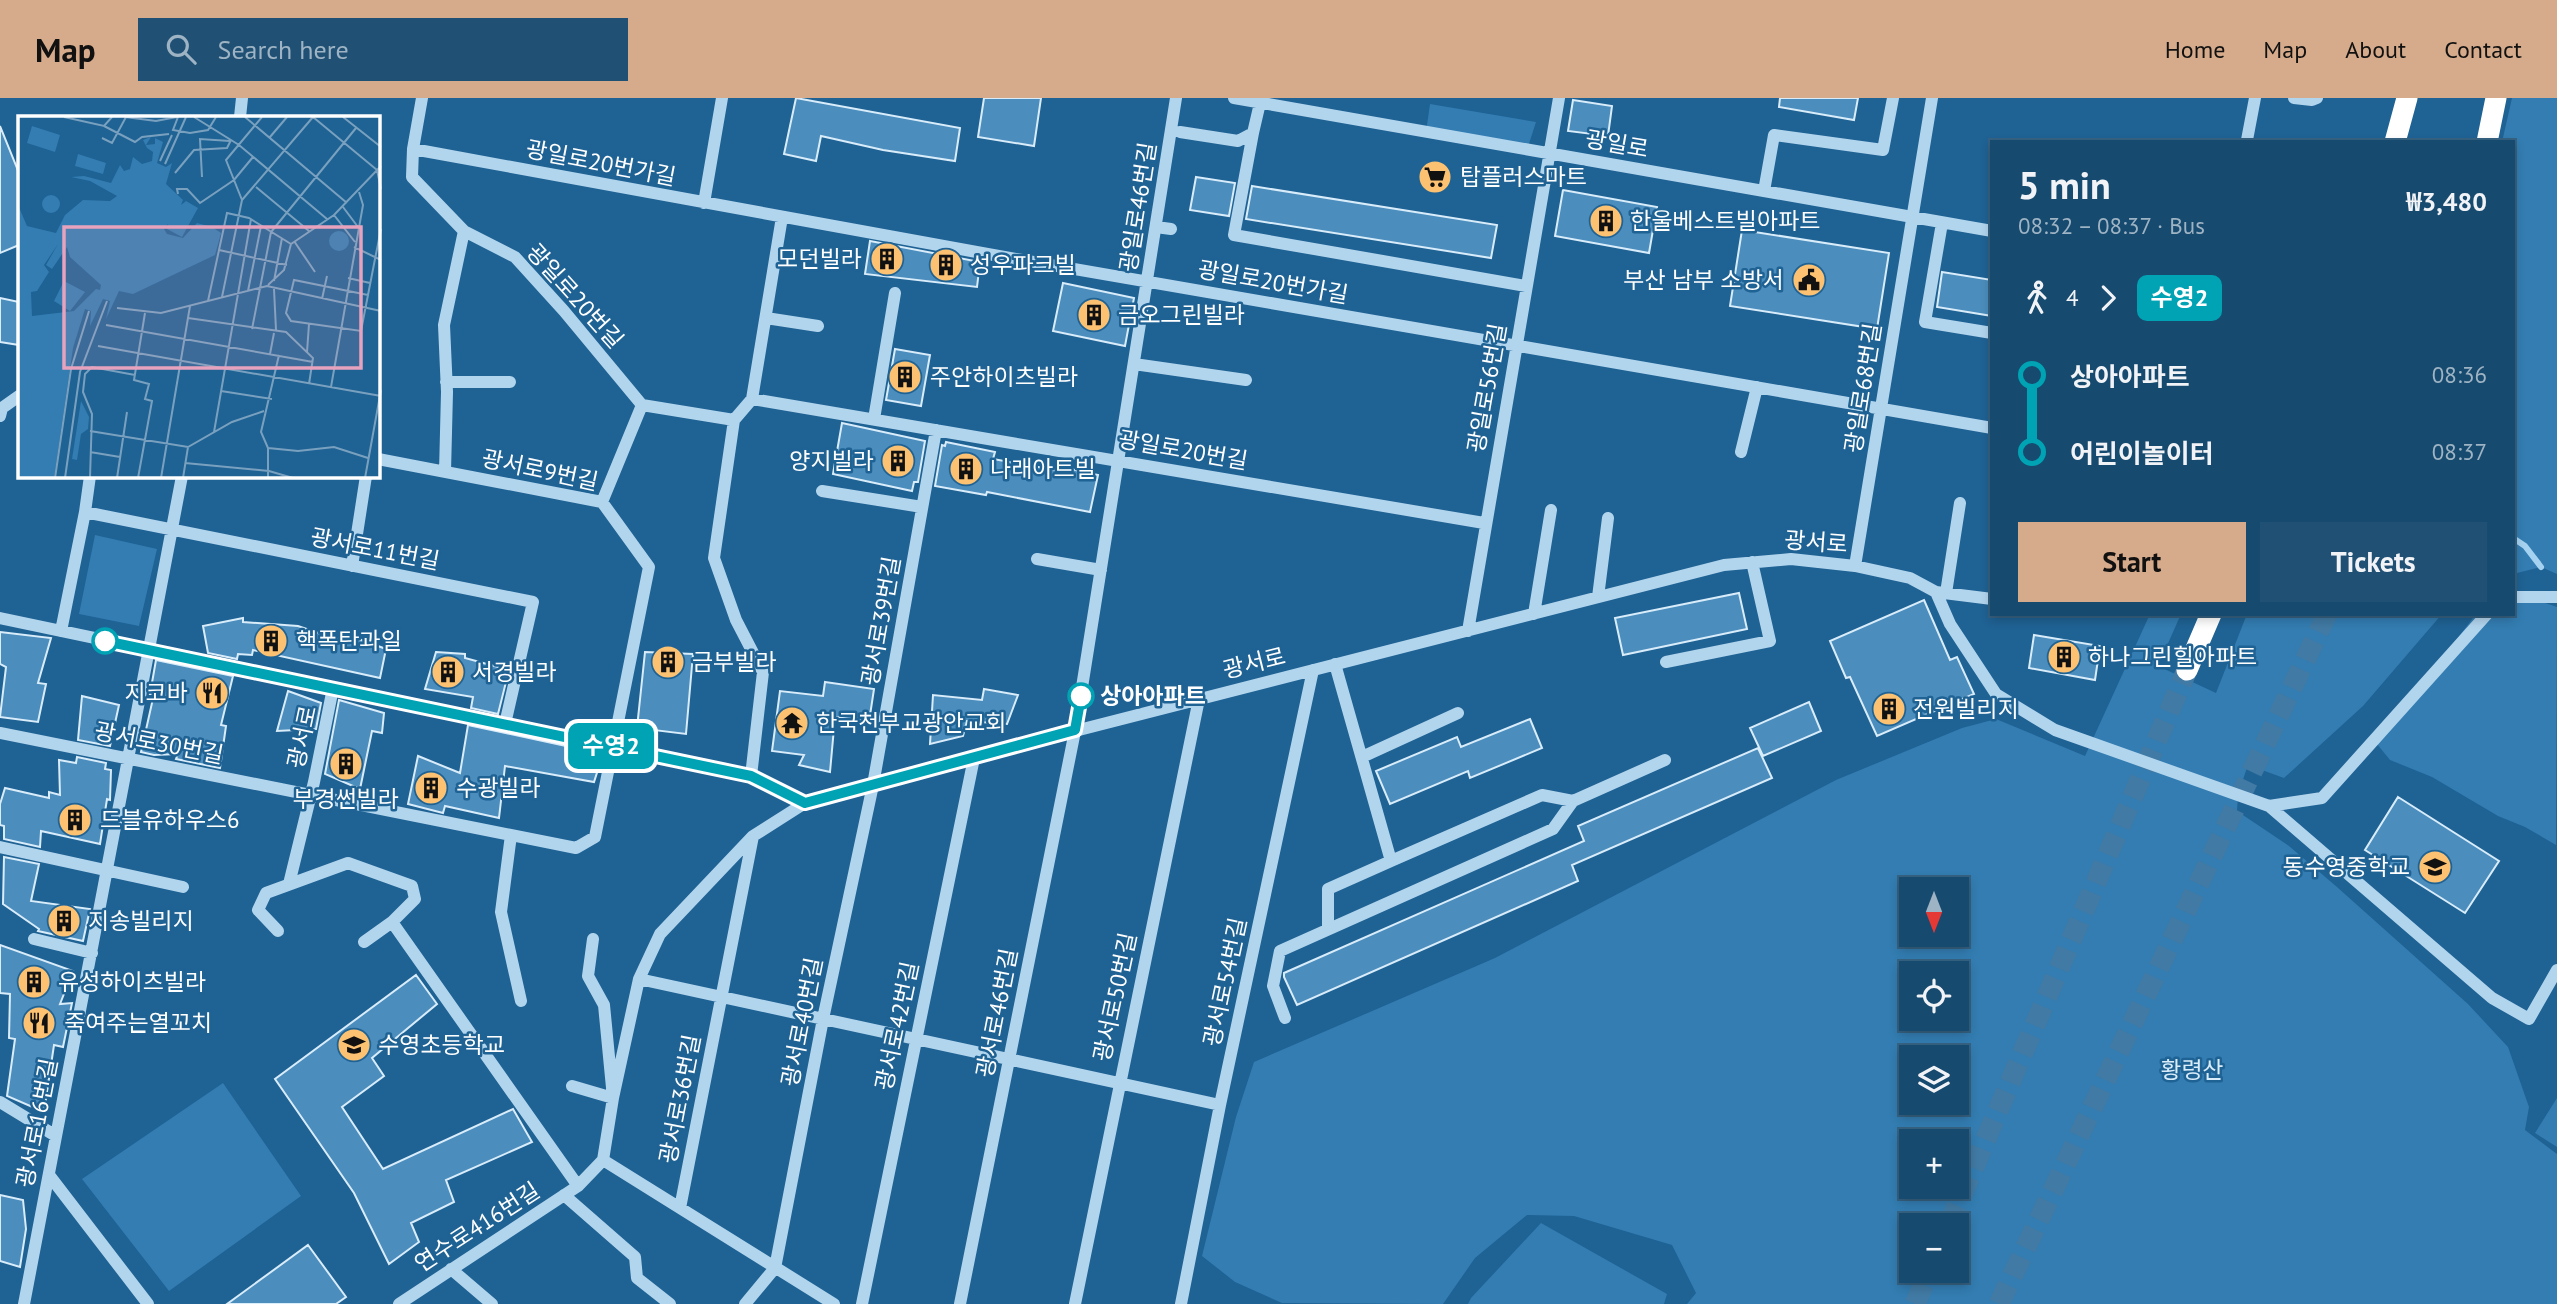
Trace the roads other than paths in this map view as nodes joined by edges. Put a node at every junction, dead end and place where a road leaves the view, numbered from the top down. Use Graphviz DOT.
graph roads {
  1 [pos="242,98"];
  2 [pos="422,98"];
  3 [pos="722,98"];
  4 [pos="1176,98"];
  5 [pos="1234,98"];
  6 [pos="1559,98"];
  7 [pos="1893,98"];
  8 [pos="1932,98"];
  9 [pos="2255,98"];
  10 [pos="2294,98"];
  11 [pos="2405,98"];
  12 [pos="2496,98"];
  13 [pos="2315,99"];
  14 [pos="1260,103"];
  15 [pos="1305,104"];
  16 [pos="240,116"];
  17 [pos="1180,132"];
  18 [pos="2398,132"];
  19 [pos="1253,133"];
  20 [pos="2248,139"];
  21 [pos="2487,140"];
  22 [pos="413,149"];
  23 [pos="1549,153"];
  24 [pos="1764,191"];
  25 [pos="704,204"];
  26 [pos="782,217"];
  27 [pos="1912,217"];
  28 [pos="1942,222"];
  29 [pos="1156,227"];
  30 [pos="1171,229"];
  31 [pos="464,231"];
  32 [pos="1990,231"];
  33 [pos="1147,281"];
  34 [pos="1526,286"];
  35 [pos="895,293"];
  36 [pos="766,318"];
  37 [pos="818,326"];
  38 [pos="1990,333"];
  39 [pos="1515,345"];
  40 [pos="1134,364"];
  41 [pos="1245,380"];
  42 [pos="446,382"];
  43 [pos="510,382"];
  44 [pos="1757,387"];
  45 [pos="18,397"];
  46 [pos="752,398"];
  47 [pos="642,405"];
  48 [pos="1881,409"];
  49 [pos="0,416"];
  50 [pos="874,419"];
  51 [pos="734,420"];
  52 [pos="1990,428"];
  53 [pos="936,430"];
  54 [pos="1741,452"];
  55 [pos="380,459"];
  56 [pos="1118,461"];
  57 [pos="445,472"];
  58 [pos="90,478"];
  59 [pos="182,478"];
  60 [pos="366,478"];
  61 [pos="822,491"];
  62 [pos="602,502"];
  63 [pos="1959,503"];
  64 [pos="922,507"];
  65 [pos="1551,510"];
  66 [pos="85,512"];
  67 [pos="1608,517"];
  68 [pos="1484,523"];
  69 [pos="173,530"];
  70 [pos="1037,559"];
  71 [pos="1752,562"];
  72 [pos="352,566"];
  73 [pos="1855,566"];
  74 [pos="1101,570"];
  75 [pos="1941,593"];
  76 [pos="1598,597"];
  77 [pos="2515,597"];
  78 [pos="2557,597"];
  79 [pos="1990,599"];
  80 [pos="1534,614"];
  81 [pos="2210,616"];
  82 [pos="2485,616"];
  83 [pos="0,618"];
  84 [pos="61,631"];
  85 [pos="1468,631"];
  86 [pos="151,650"];
  87 [pos="1666,662"];
  88 [pos="1335,664"];
  89 [pos="1312,670"];
  90 [pos="2187,670"];
  91 [pos="333,688"];
  92 [pos="1199,699"];
  93 [pos="1458,713"];
  94 [pos="505,724"];
  95 [pos="1075,730"];
  96 [pos="0,733"];
  97 [pos="615,747"];
  98 [pos="1362,757"];
  99 [pos="974,758"];
  100 [pos="130,759"];
  101 [pos="1665,760"];
  102 [pos="751,776"];
  103 [pos="873,785"];
  104 [pos="310,795"];
  105 [pos="1573,802"];
  106 [pos="805,803"];
  107 [pos="2269,806"];
  108 [pos="511,835"];
  109 [pos="753,836"];
  110 [pos="0,847"];
  111 [pos="1391,861"];
  112 [pos="108,872"];
  113 [pos="289,884"];
  114 [pos="183,887"];
  115 [pos="392,922"];
  116 [pos="1328,929"];
  117 [pos="278,931"];
  118 [pos="34,939"];
  119 [pos="593,939"];
  120 [pos="364,942"];
  121 [pos="92,953"];
  122 [pos="2557,970"];
  123 [pos="639,979"];
  124 [pos="721,997"];
  125 [pos="521,1001"];
  126 [pos="1285,1018"];
  127 [pos="823,1019"];
  128 [pos="915,1039"];
  129 [pos="1009,1059"];
  130 [pos="1119,1083"];
  131 [pos="572,1086"];
  132 [pos="613,1098"];
  133 [pos="0,1102"];
  134 [pos="1220,1105"];
  135 [pos="56,1136"];
  136 [pos="603,1160"];
  137 [pos="49,1175"];
  138 [pos="578,1186"];
  139 [pos="564,1195"];
  140 [pos="680,1209"];
  141 [pos="775,1268"];
  142 [pos="451,1269"];
  143 [pos="24,1303"];
  144 [pos="148,1304"];
  145 [pos="399,1304"];
  146 [pos="492,1304"];
  147 [pos="670,1304"];
  148 [pos="745,1304"];
  149 [pos="834,1304"];
  150 [pos="862,1304"];
  151 [pos="960,1304"];
  152 [pos="1075,1304"];
  153 [pos="1181,1304"];
  1 -- 16 [label="street"];
  2 -- 22 [label="street, 광일로20번길"];
  3 -- 25 [label="street"];
  4 -- 29 [label="street, 광일로46번길"];
  5 -- 14 [label="street, 광일로"];
  6 -- 23 [label="street, 광일로56번길"];
  7 -- 24 [label="street"];
  8 -- 27 [label="street, 광일로68번길"];
  9 -- 20 [label="street"];
  10 -- 13 [label="street"];
  11 -- 18 [label="highway"];
  12 -- 21 [label="highway"];
  14 -- 15 [label="street, 광일로"];
  14 -- 19 [label="street"];
  15 -- 23 [label="street, 광일로"];
  17 -- 19 [label="street"];
  19 -- 34 [label="street"];
  22 -- 25 [label="street, 광일로20번가길"];
  22 -- 31 [label="street, 광일로20번길"];
  23 -- 24 [label="street, 광일로"];
  23 -- 34 [label="street, 광일로56번길"];
  24 -- 27 [label="street, 광일로"];
  25 -- 26 [label="street, 광일로20번가길"];
  26 -- 33 [label="street, 광일로20번가길"];
  26 -- 36 [label="street"];
  27 -- 28 [label="street, 광일로"];
  27 -- 48 [label="street, 광일로68번길"];
  28 -- 32 [label="street, 광일로"];
  28 -- 38 [label="street"];
  29 -- 30 [label="street"];
  29 -- 33 [label="street, 광일로46번길"];
  31 -- 42 [label="street"];
  31 -- 47 [label="street, 광일로20번길"];
  33 -- 39 [label="street, 광일로20번가길"];
  33 -- 40 [label="street, 광일로46번길"];
  34 -- 39 [label="street, 광일로56번길"];
  35 -- 50 [label="street"];
  36 -- 37 [label="street"];
  36 -- 46 [label="street"];
  39 -- 44 [label="street, 광일로20번가길"];
  39 -- 68 [label="street, 광일로56번길"];
  40 -- 41 [label="street"];
  40 -- 56 [label="street, 광일로46번길"];
  42 -- 43 [label="street"];
  42 -- 57 [label="street"];
  44 -- 48 [label="street, 광일로20번가길"];
  44 -- 54 [label="street"];
  45 -- 49 [label="street"];
  46 -- 50 [label="street, 광일로20번길"];
  46 -- 51 [label="street"];
  47 -- 51 [label="street"];
  47 -- 62 [label="street"];
  48 -- 52 [label="street, 광일로20번가길"];
  48 -- 73 [label="street, 광일로68번길"];
  50 -- 53 [label="street, 광일로20번길"];
  51 -- 102 [label="street"];
  53 -- 56 [label="street, 광일로20번길"];
  53 -- 64 [label="street, 광서로39번길"];
  55 -- 57 [label="street, 광서로9번길"];
  56 -- 68 [label="street, 광일로20번길"];
  56 -- 74 [label="street, 광일로46번길"];
  57 -- 62 [label="street, 광서로9번길"];
  58 -- 66 [label="street"];
  59 -- 69 [label="street, 광서로16번길"];
  60 -- 72 [label="street"];
  61 -- 64 [label="street"];
  62 -- 97 [label="street, 광서로9번길"];
  63 -- 75 [label="street"];
  64 -- 103 [label="street, 광서로39번길"];
  65 -- 80 [label="street"];
  66 -- 69 [label="street, 광서로11번길"];
  66 -- 84 [label="street"];
  67 -- 76 [label="street"];
  68 -- 85 [label="street, 광일로56번길"];
  69 -- 72 [label="street, 광서로11번길"];
  69 -- 86 [label="street, 광서로16번길"];
  70 -- 74 [label="street"];
  71 -- 73 [label="street, 광서로"];
  71 -- 76 [label="street, 광서로"];
  71 -- 87 [label="street"];
  72 -- 94 [label="street, 광서로11번길"];
  73 -- 75 [label="street, 광서로"];
  74 -- 95 [label="street, 광일로46번길"];
  75 -- 79 [label="street, 광서로"];
  75 -- 107 [label="street"];
  76 -- 80 [label="street, 광서로"];
  77 -- 78 [label="street"];
  80 -- 85 [label="street, 광서로"];
  81 -- 90 [label="highway"];
  82 -- 107 [label="street"];
  83 -- 84 [label="street, 광서로"];
  84 -- 86 [label="street, 광서로"];
  85 -- 88 [label="street, 광서로"];
  86 -- 91 [label="street, 광서로"];
  86 -- 100 [label="street, 광서로16번길"];
  88 -- 89 [label="street, 광서로"];
  88 -- 98 [label="street"];
  89 -- 92 [label="street, 광서로"];
  89 -- 134 [label="street, 광서로54번길"];
  91 -- 94 [label="street, 광서로"];
  91 -- 104 [label="street, 광서로"];
  92 -- 95 [label="street, 광서로"];
  92 -- 130 [label="street, 광서로50번길"];
  93 -- 98 [label="street"];
  94 -- 97 [label="street, 광서로"];
  95 -- 99 [label="street, 광서로"];
  95 -- 129 [label="street, 광서로46번길"];
  96 -- 100 [label="street, 광서로30번길"];
  97 -- 102 [label="street, 광서로"];
  97 -- 108 [label="street, 광서로30번길"];
  98 -- 111 [label="street"];
  99 -- 103 [label="street, 광서로"];
  99 -- 128 [label="street, 광서로42번길"];
  100 -- 104 [label="street, 광서로30번길"];
  100 -- 112 [label="street, 광서로16번길"];
  101 -- 105 [label="street"];
  102 -- 106 [label="street, 광서로"];
  103 -- 106 [label="street, 광서로"];
  103 -- 127 [label="street, 광서로40번길"];
  104 -- 108 [label="street, 광서로30번길"];
  104 -- 113 [label="street"];
  105 -- 111 [label="street"];
  105 -- 116 [label="street"];
  106 -- 109 [label="street"];
  107 -- 122 [label="street"];
  108 -- 125 [label="street"];
  109 -- 123 [label="street"];
  109 -- 124 [label="street, 광서로36번길"];
  110 -- 112 [label="street"];
  111 -- 116 [label="street"];
  112 -- 114 [label="street"];
  112 -- 121 [label="street, 광서로16번길"];
  113 -- 115 [label="street"];
  113 -- 117 [label="street"];
  115 -- 120 [label="street"];
  115 -- 138 [label="street, 연수로416번길"];
  116 -- 126 [label="street"];
  118 -- 121 [label="street"];
  119 -- 132 [label="street"];
  121 -- 135 [label="street, 광서로16번길"];
  123 -- 124 [label="street"];
  123 -- 132 [label="street"];
  124 -- 127 [label="street"];
  124 -- 140 [label="street, 광서로36번길"];
  127 -- 128 [label="street"];
  127 -- 141 [label="street, 광서로40번길"];
  128 -- 129 [label="street"];
  128 -- 150 [label="street, 광서로42번길"];
  129 -- 130 [label="street"];
  129 -- 151 [label="street, 광서로46번길"];
  130 -- 134 [label="street"];
  130 -- 152 [label="street, 광서로50번길"];
  131 -- 132 [label="street"];
  132 -- 136 [label="street"];
  133 -- 135 [label="street"];
  134 -- 153 [label="street, 광서로54번길"];
  135 -- 137 [label="street, 광서로16번길"];
  136 -- 138 [label="street, 연수로416번길"];
  136 -- 140 [label="street, 광서로36번길"];
  137 -- 143 [label="street, 광서로16번길"];
  137 -- 144 [label="street"];
  138 -- 139 [label="street, 연수로416번길"];
  139 -- 142 [label="street, 연수로416번길"];
  139 -- 147 [label="street"];
  140 -- 141 [label="street, 광서로36번길"];
  141 -- 148 [label="street"];
  141 -- 149 [label="street, 광서로36번길"];
  142 -- 145 [label="street, 연수로416번길"];
  142 -- 146 [label="street"];
}
